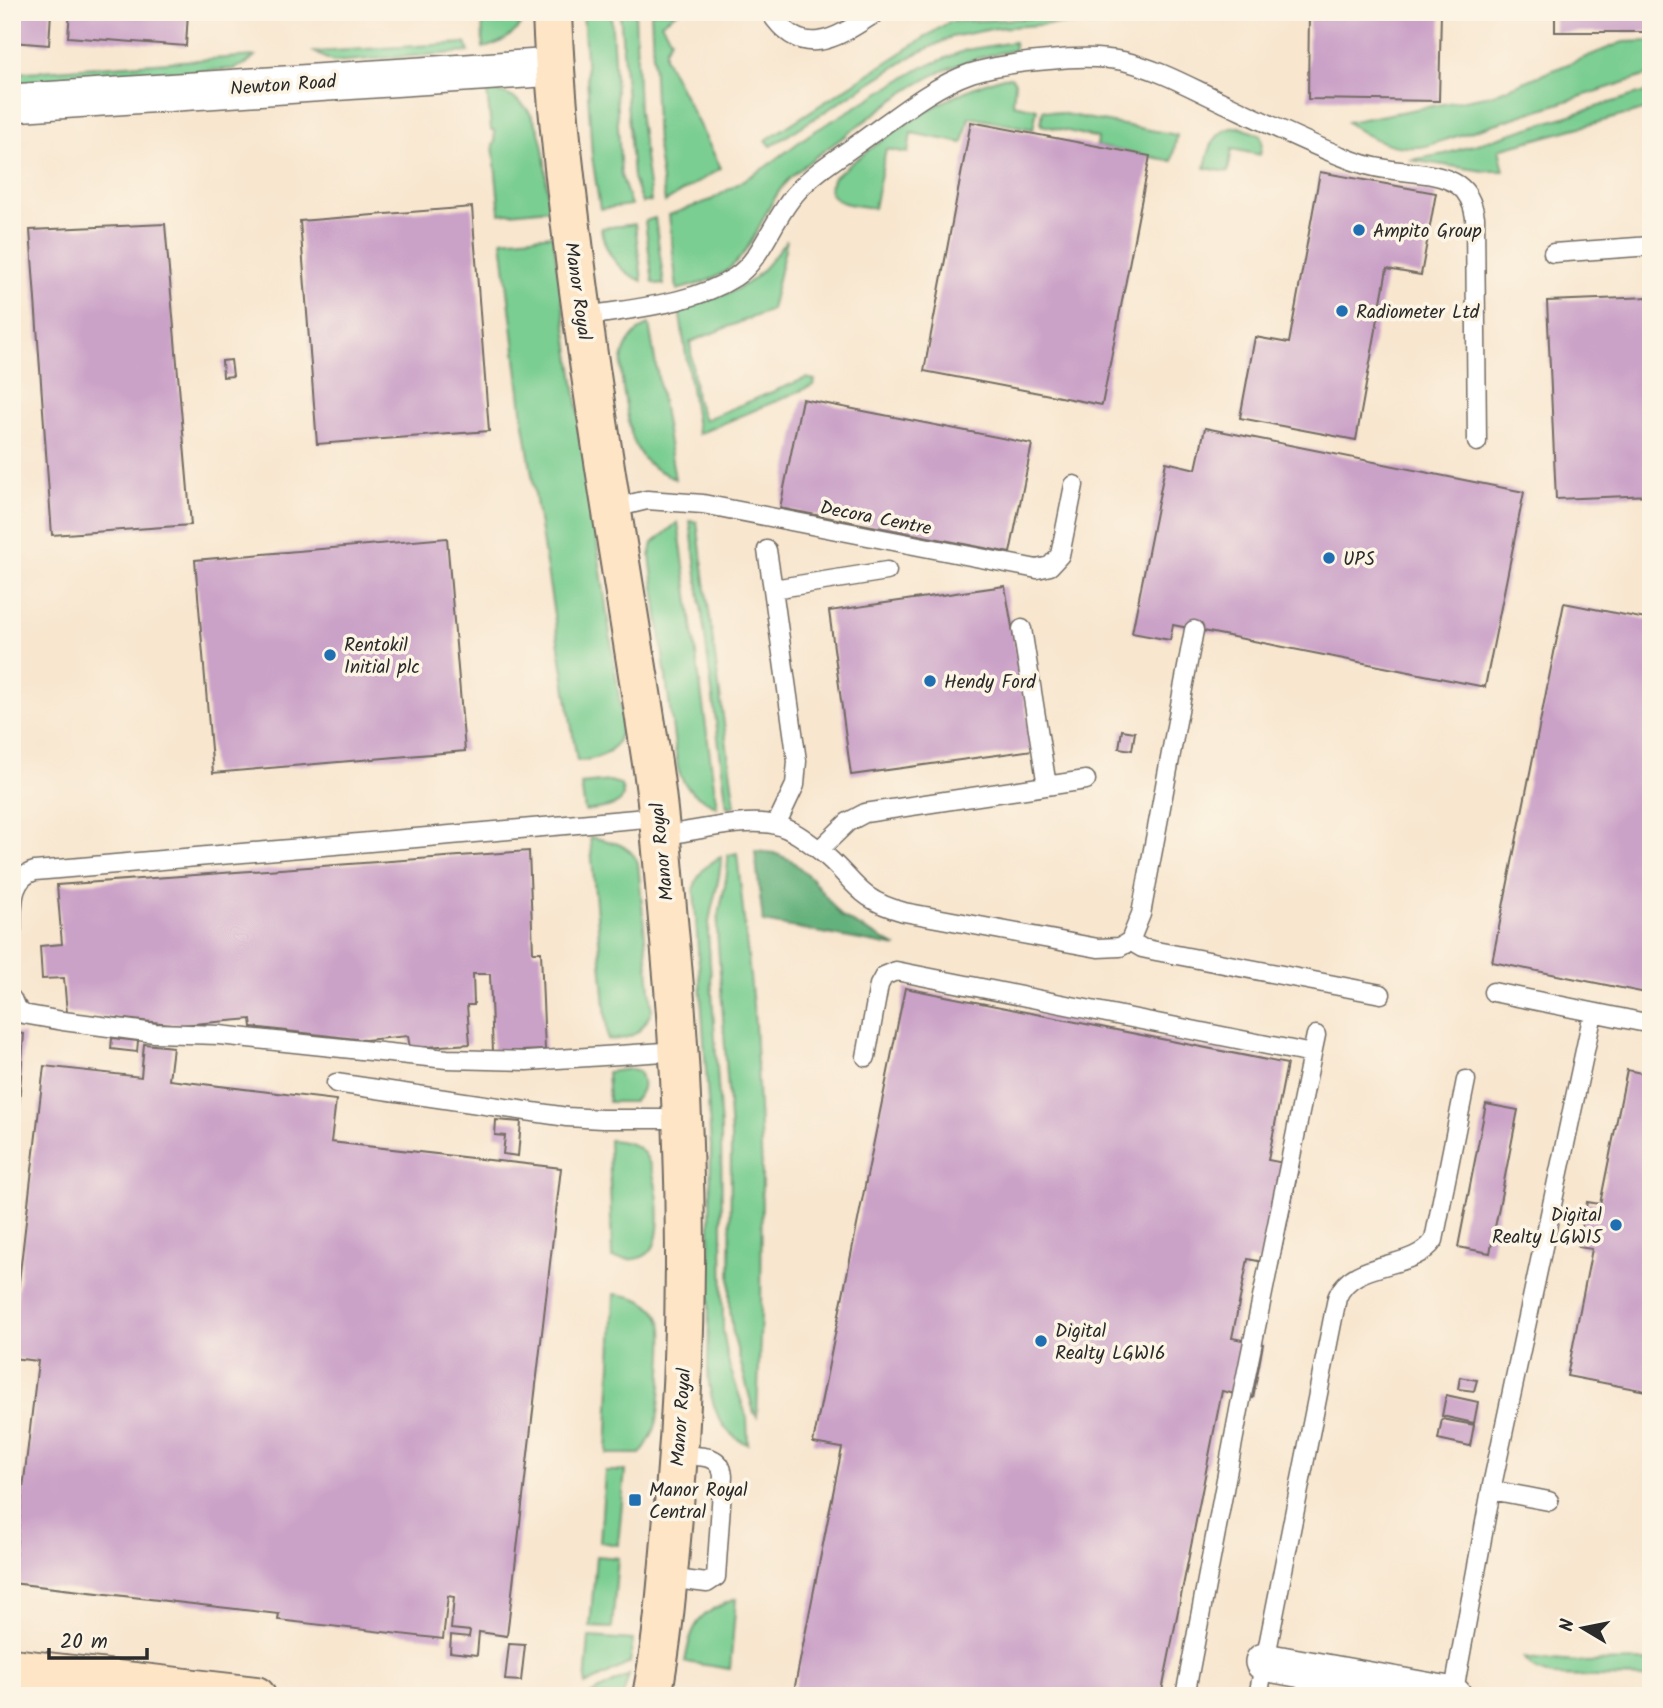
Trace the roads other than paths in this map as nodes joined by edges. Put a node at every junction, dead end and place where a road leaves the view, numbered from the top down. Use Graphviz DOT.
graph roads {
  1 [pos="552,12"];
  2 [pos="770,12"];
  3 [pos="877,12"];
  4 [pos="555,67"];
  5 [pos="12,103"];
  6 [pos="1651,246"];
  7 [pos="1553,253"];
  8 [pos="582,317"];
  9 [pos="1478,442"];
  10 [pos="1074,485"];
  11 [pos="610,509"];
  12 [pos="767,550"];
  13 [pos="887,571"];
  14 [pos="773,589"];
  15 [pos="1022,629"];
  16 [pos="1194,630"];
  17 [pos="1086,780"];
  18 [pos="1047,786"];
  19 [pos="776,825"];
  20 [pos="659,827"];
  21 [pos="819,850"];
  22 [pos="12,930"];
  23 [pos="1130,941"];
  24 [pos="1493,992"];
  25 [pos="1381,994"];
  26 [pos="12,999"];
  27 [pos="1593,1013"];
  28 [pos="1651,1024"];
  29 [pos="1315,1035"];
  30 [pos="680,1051"];
  31 [pos="1312,1054"];
  32 [pos="866,1057"];
  33 [pos="1466,1080"];
  34 [pos="336,1083"];
  35 [pos="683,1119"];
  36 [pos="1491,1490"];
  37 [pos="1549,1501"];
  38 [pos="12,1668"];
  39 [pos="1261,1679"];
  40 [pos="256,1696"];
  41 [pos="652,1696"];
  42 [pos="1185,1696"];
  43 [pos="1453,1696"];
  1 -- 4 [label="street, Manor Royal"];
  2 -- 3 [label="lane"];
  4 -- 5 [label="street, Newton Road"];
  4 -- 8 [label="street, Manor Royal"];
  6 -- 7 [label="lane"];
  8 -- 9 [label="lane"];
  8 -- 11 [label="street, Manor Royal"];
  10 -- 11 [label="lane, Decora Centre"];
  11 -- 20 [label="street, Manor Royal"];
  12 -- 14 [label="lane"];
  13 -- 14 [label="lane"];
  14 -- 19 [label="lane"];
  15 -- 18 [label="lane"];
  16 -- 23 [label="lane"];
  17 -- 18 [label="lane"];
  18 -- 21 [label="lane"];
  19 -- 20 [label="lane"];
  19 -- 21 [label="lane"];
  20 -- 22 [label="lane"];
  20 -- 30 [label="street, Manor Royal"];
  21 -- 23 [label="lane"];
  23 -- 25 [label="lane"];
  24 -- 27 [label="lane"];
  26 -- 30 [label="lane"];
  27 -- 28 [label="lane"];
  27 -- 36 [label="lane"];
  29 -- 31 [label="lane"];
  30 -- 35 [label="street, Manor Royal"];
  31 -- 32 [label="lane"];
  31 -- 42 [label="lane"];
  33 -- 39 [label="lane"];
  34 -- 35 [label="lane"];
  35 -- 41 [label="street, Manor Royal"];
  36 -- 37 [label="lane"];
  36 -- 43 [label="lane"];
  38 -- 40 [label="street"];
  39 -- 43 [label="street"];
}
